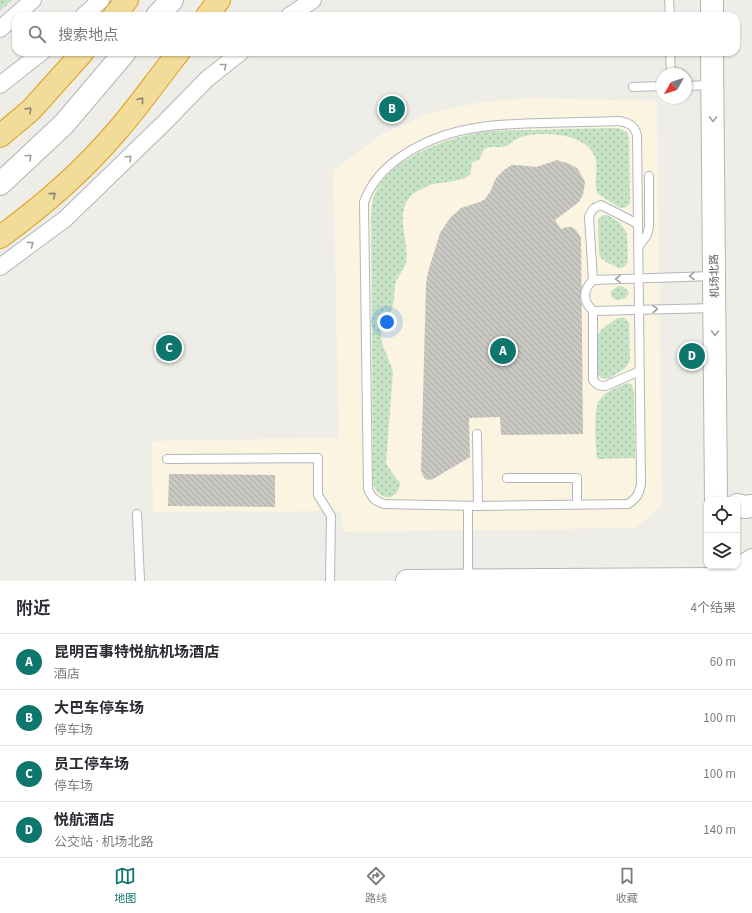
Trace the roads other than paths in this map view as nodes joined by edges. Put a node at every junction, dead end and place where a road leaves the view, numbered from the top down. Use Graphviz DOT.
graph roads {
  1 [pos="33,0"];
  2 [pos="101,0"];
  3 [pos="127,0"];
  4 [pos="172,0"];
  5 [pos="219,0"];
  6 [pos="313,0"];
  7 [pos="669,0"];
  8 [pos="712,0"];
  9 [pos="20,12"];
  10 [pos="88,12"];
  11 [pos="117,12"];
  12 [pos="161,12"];
  13 [pos="209,12"];
  14 [pos="295,12"];
  15 [pos="670,12"];
  16 [pos="712,12"];
  17 [pos="12,19"];
  18 [pos="0,30"];
  19 [pos="37,56"];
  20 [pos="79,56"];
  21 [pos="122,56"];
  22 [pos="175,56"];
  23 [pos="236,56"];
  24 [pos="670,56"];
  25 [pos="712,56"];
  26 [pos="671,68"];
  27 [pos="0,84"];
  28 [pos="713,85"];
  29 [pos="656,86"];
  30 [pos="692,86"];
  31 [pos="633,87"];
  32 [pos="0,136"];
  33 [pos="649,176"];
  34 [pos="0,184"];
  35 [pos="638,224"];
  36 [pos="0,237"];
  37 [pos="638,247"];
  38 [pos="0,267"];
  39 [pos="714,276"];
  40 [pos="639,278"];
  41 [pos="593,280"];
  42 [pos="715,308"];
  43 [pos="639,309"];
  44 [pos="593,311"];
  45 [pos="640,371"];
  46 [pos="477,434"];
  47 [pos="167,458"];
  48 [pos="507,478"];
  49 [pos="715,478"];
  50 [pos="716,497"];
  51 [pos="724,497"];
  52 [pos="577,504"];
  53 [pos="468,506"];
  54 [pos="478,506"];
  55 [pos="740,506"];
  56 [pos="752,506"];
  57 [pos="138,514"];
  58 [pos="752,557"];
  59 [pos="752,571"];
  60 [pos="719,577"];
  61 [pos="468,580"];
  62 [pos="140,581"];
  63 [pos="330,581"];
  64 [pos="407,581"];
  1 -- 9 [label="street"];
  2 -- 10 [label="street"];
  3 -- 11 [label="highway"];
  4 -- 12 [label="main road"];
  5 -- 13 [label="highway"];
  6 -- 14 [label="street"];
  7 -- 15 [label="lane"];
  8 -- 16 [label="main road"];
  17 -- 18 [label="street"];
  19 -- 27 [label="street"];
  32 -- 20 [label="highway, one-way"];
  34 -- 21 [label="main road, one-way"];
  36 -- 22 [label="highway, one-way"];
  38 -- 23 [label="street, one-way"];
  24 -- 26 [label="lane"];
  25 -- 28 [label="main road, 机场北路"];
  28 -- 30 [label="lane"];
  28 -- 39 [label="main road, 机场北路, one-way"];
  29 -- 31 [label="lane"];
  33 -- 37 [label="lane"];
  35 -- 37 [label="lane"];
  35 -- 41 [label="lane"];
  35 -- 53 [label="lane"];
  37 -- 40 [label="lane"];
  39 -- 40 [label="lane, one-way"];
  39 -- 42 [label="main road, 机场北路"];
  40 -- 41 [label="lane, one-way"];
  40 -- 43 [label="lane"];
  41 -- 44 [label="lane"];
  43 -- 42 [label="lane, one-way"];
  42 -- 49 [label="main road, 机场北路, one-way"];
  43 -- 44 [label="lane"];
  43 -- 45 [label="lane"];
  44 -- 45 [label="lane"];
  45 -- 52 [label="lane"];
  46 -- 54 [label="lane"];
  47 -- 63 [label="lane"];
  48 -- 52 [label="lane"];
  49 -- 50 [label="main road, 机场北路"];
  49 -- 51 [label="main road"];
  52 -- 54 [label="lane"];
  53 -- 54 [label="lane"];
  53 -- 61 [label="lane"];
  55 -- 56 [label="main road"];
  57 -- 62 [label="lane"];
  58 -- 60 [label="street"];
  59 -- 60 [label="main road"];
  60 -- 61 [label="main road"];
  61 -- 64 [label="main road"];
}
